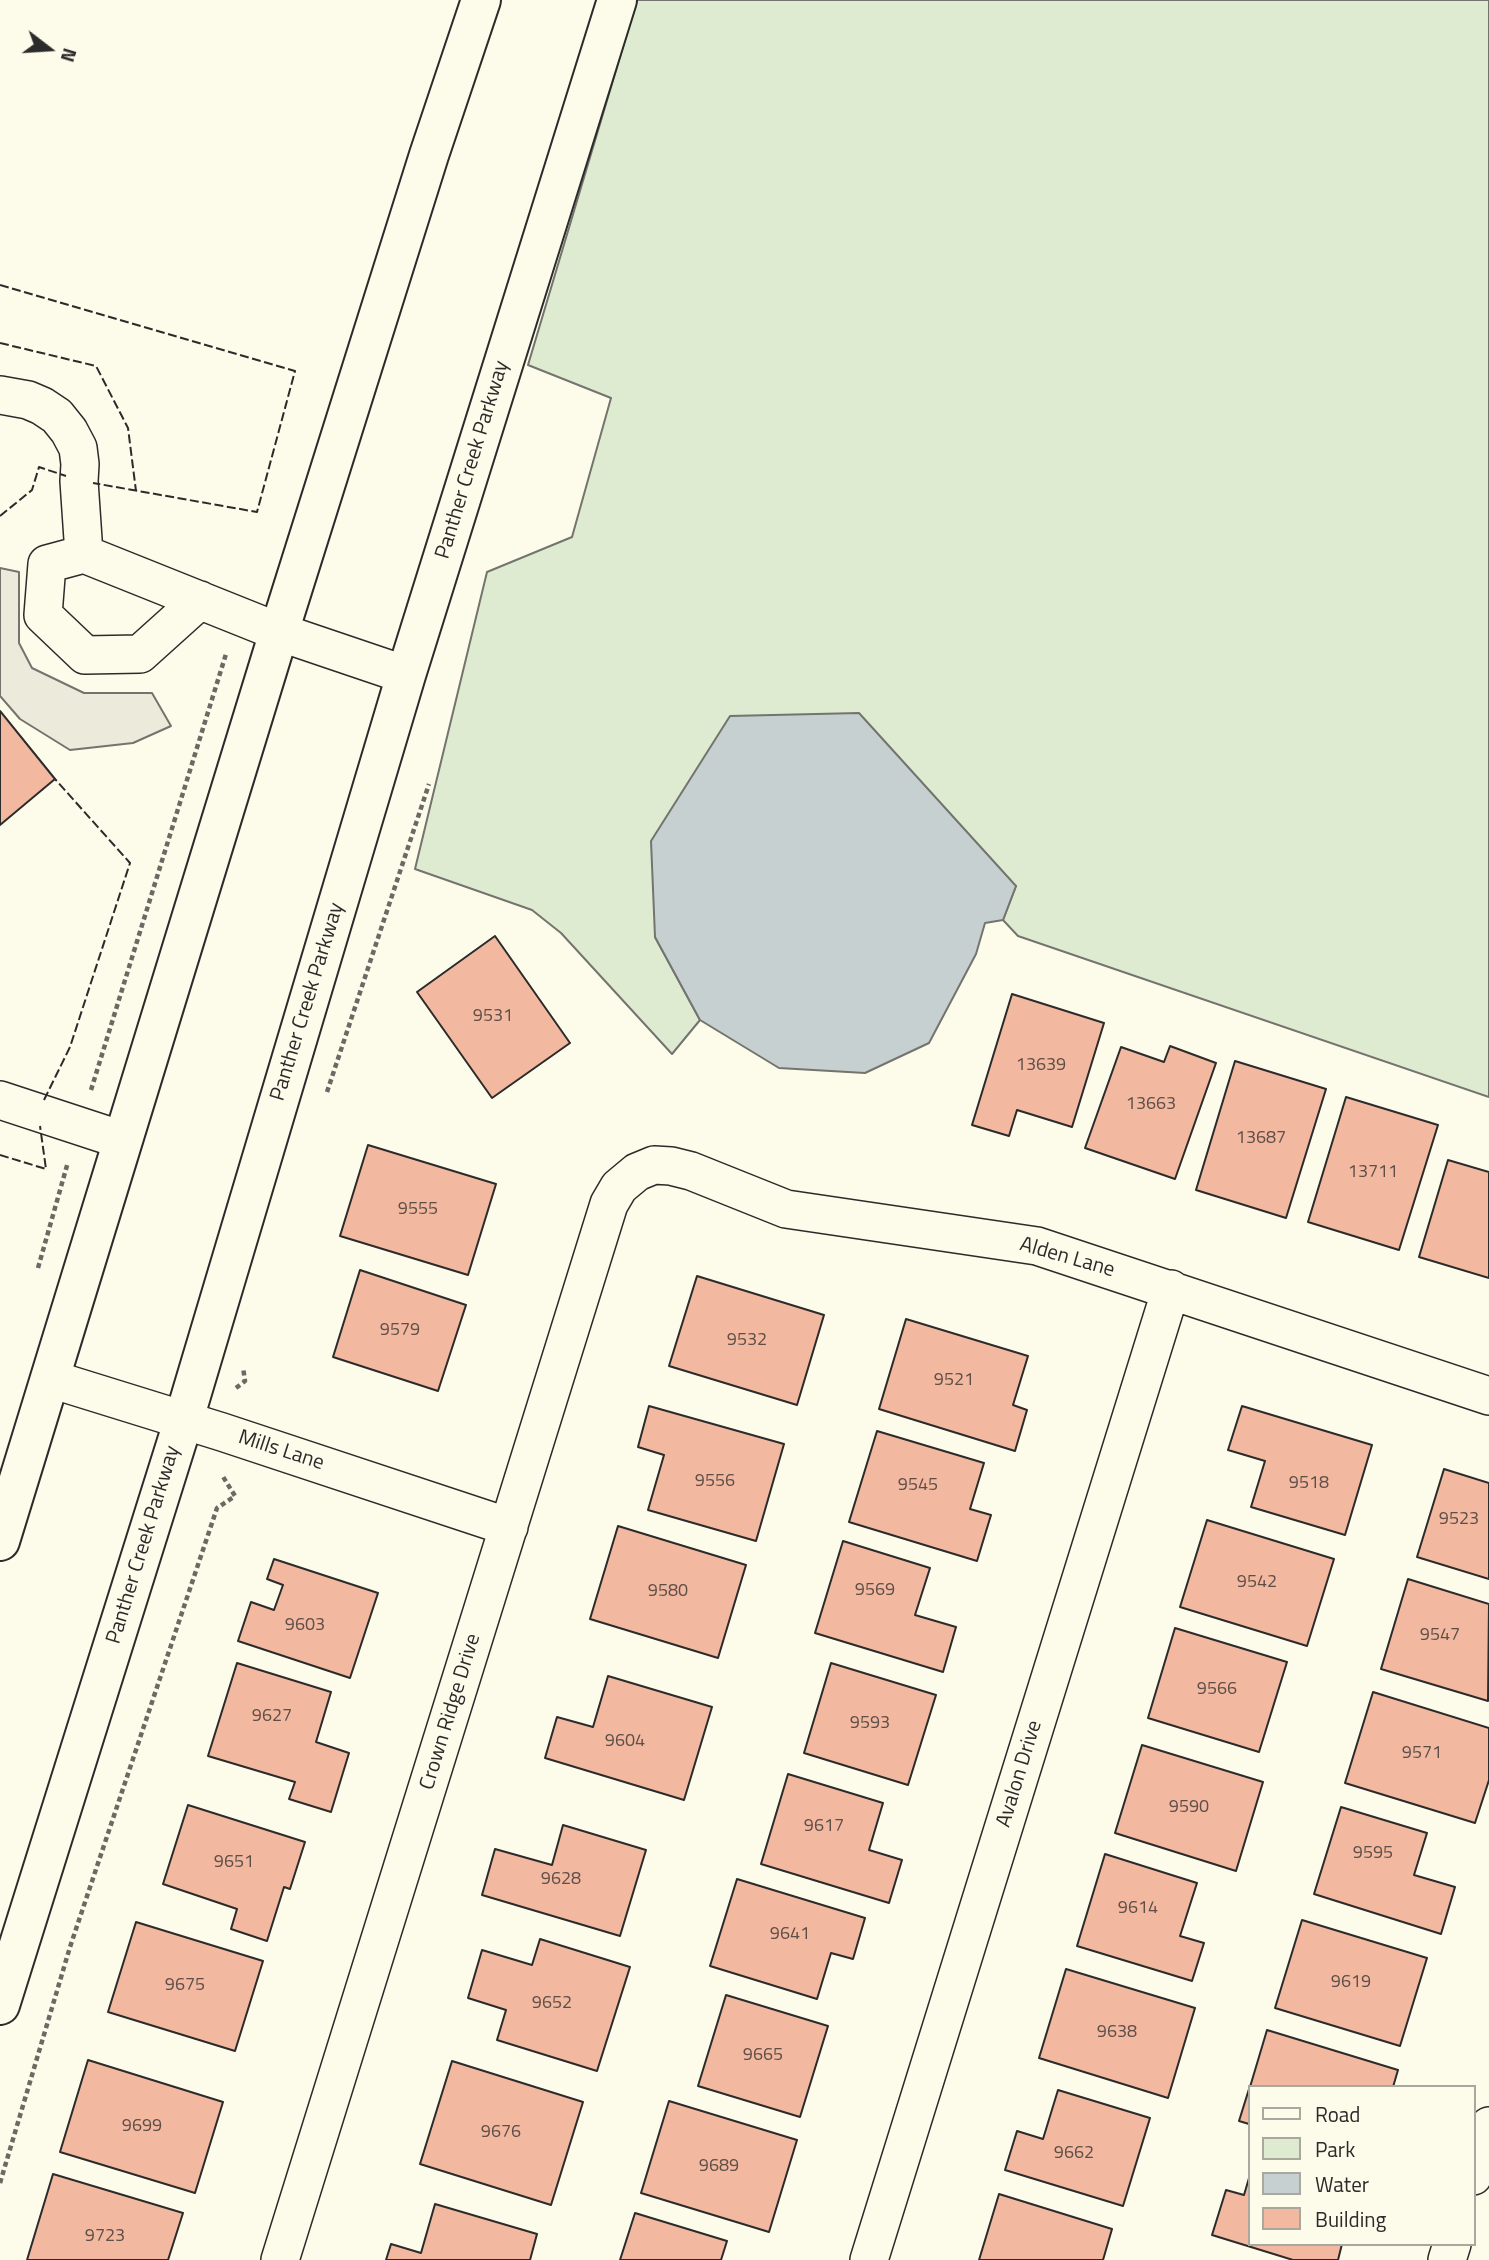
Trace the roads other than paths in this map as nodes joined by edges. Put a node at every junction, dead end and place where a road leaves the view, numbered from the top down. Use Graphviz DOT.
graph roads {
  1 [pos="481,0"];
  2 [pos="617,0"];
  3 [pos="0,395"];
  4 [pos="84,554"];
  5 [pos="200,600"];
  6 [pos="279,632"];
  7 [pos="405,674"];
  8 [pos="0,1100"];
  9 [pos="122,1140"];
  10 [pos="637,1172"];
  11 [pos="1171,1289"];
  12 [pos="51,1379"];
  13 [pos="1489,1396"];
  14 [pos="184,1419"];
  15 [pos="509,1527"];
  16 [pos="0,1541"];
  17 [pos="0,2004"];
  18 [pos="1489,2126"];
  19 [pos="1475,2170"];
  20 [pos="280,2260"];
  21 [pos="869,2260"];
  1 -- 6 [label="main road"];
  2 -- 7 [label="main road, Panther Creek Parkway"];
  3 -- 4 [label="street"];
  4 -- 5 [label="street"];
  4 -- 5 [label="street"];
  5 -- 6 [label="street"];
  6 -- 7 [label="street"];
  6 -- 9 [label="main road"];
  7 -- 14 [label="main road, Panther Creek Parkway"];
  8 -- 9 [label="street"];
  9 -- 12 [label="main road"];
  10 -- 11 [label="street, Alden Lane"];
  10 -- 15 [label="street, Crown Ridge Drive"];
  11 -- 13 [label="street, Alden Lane"];
  11 -- 21 [label="street, Avalon Drive"];
  12 -- 14 [label="street, Mills Lane"];
  12 -- 16 [label="main road"];
  14 -- 15 [label="street, Mills Lane"];
  14 -- 17 [label="main road, Panther Creek Parkway"];
  15 -- 20 [label="street, Crown Ridge Drive"];
  18 -- 19 [label="street"];
}
